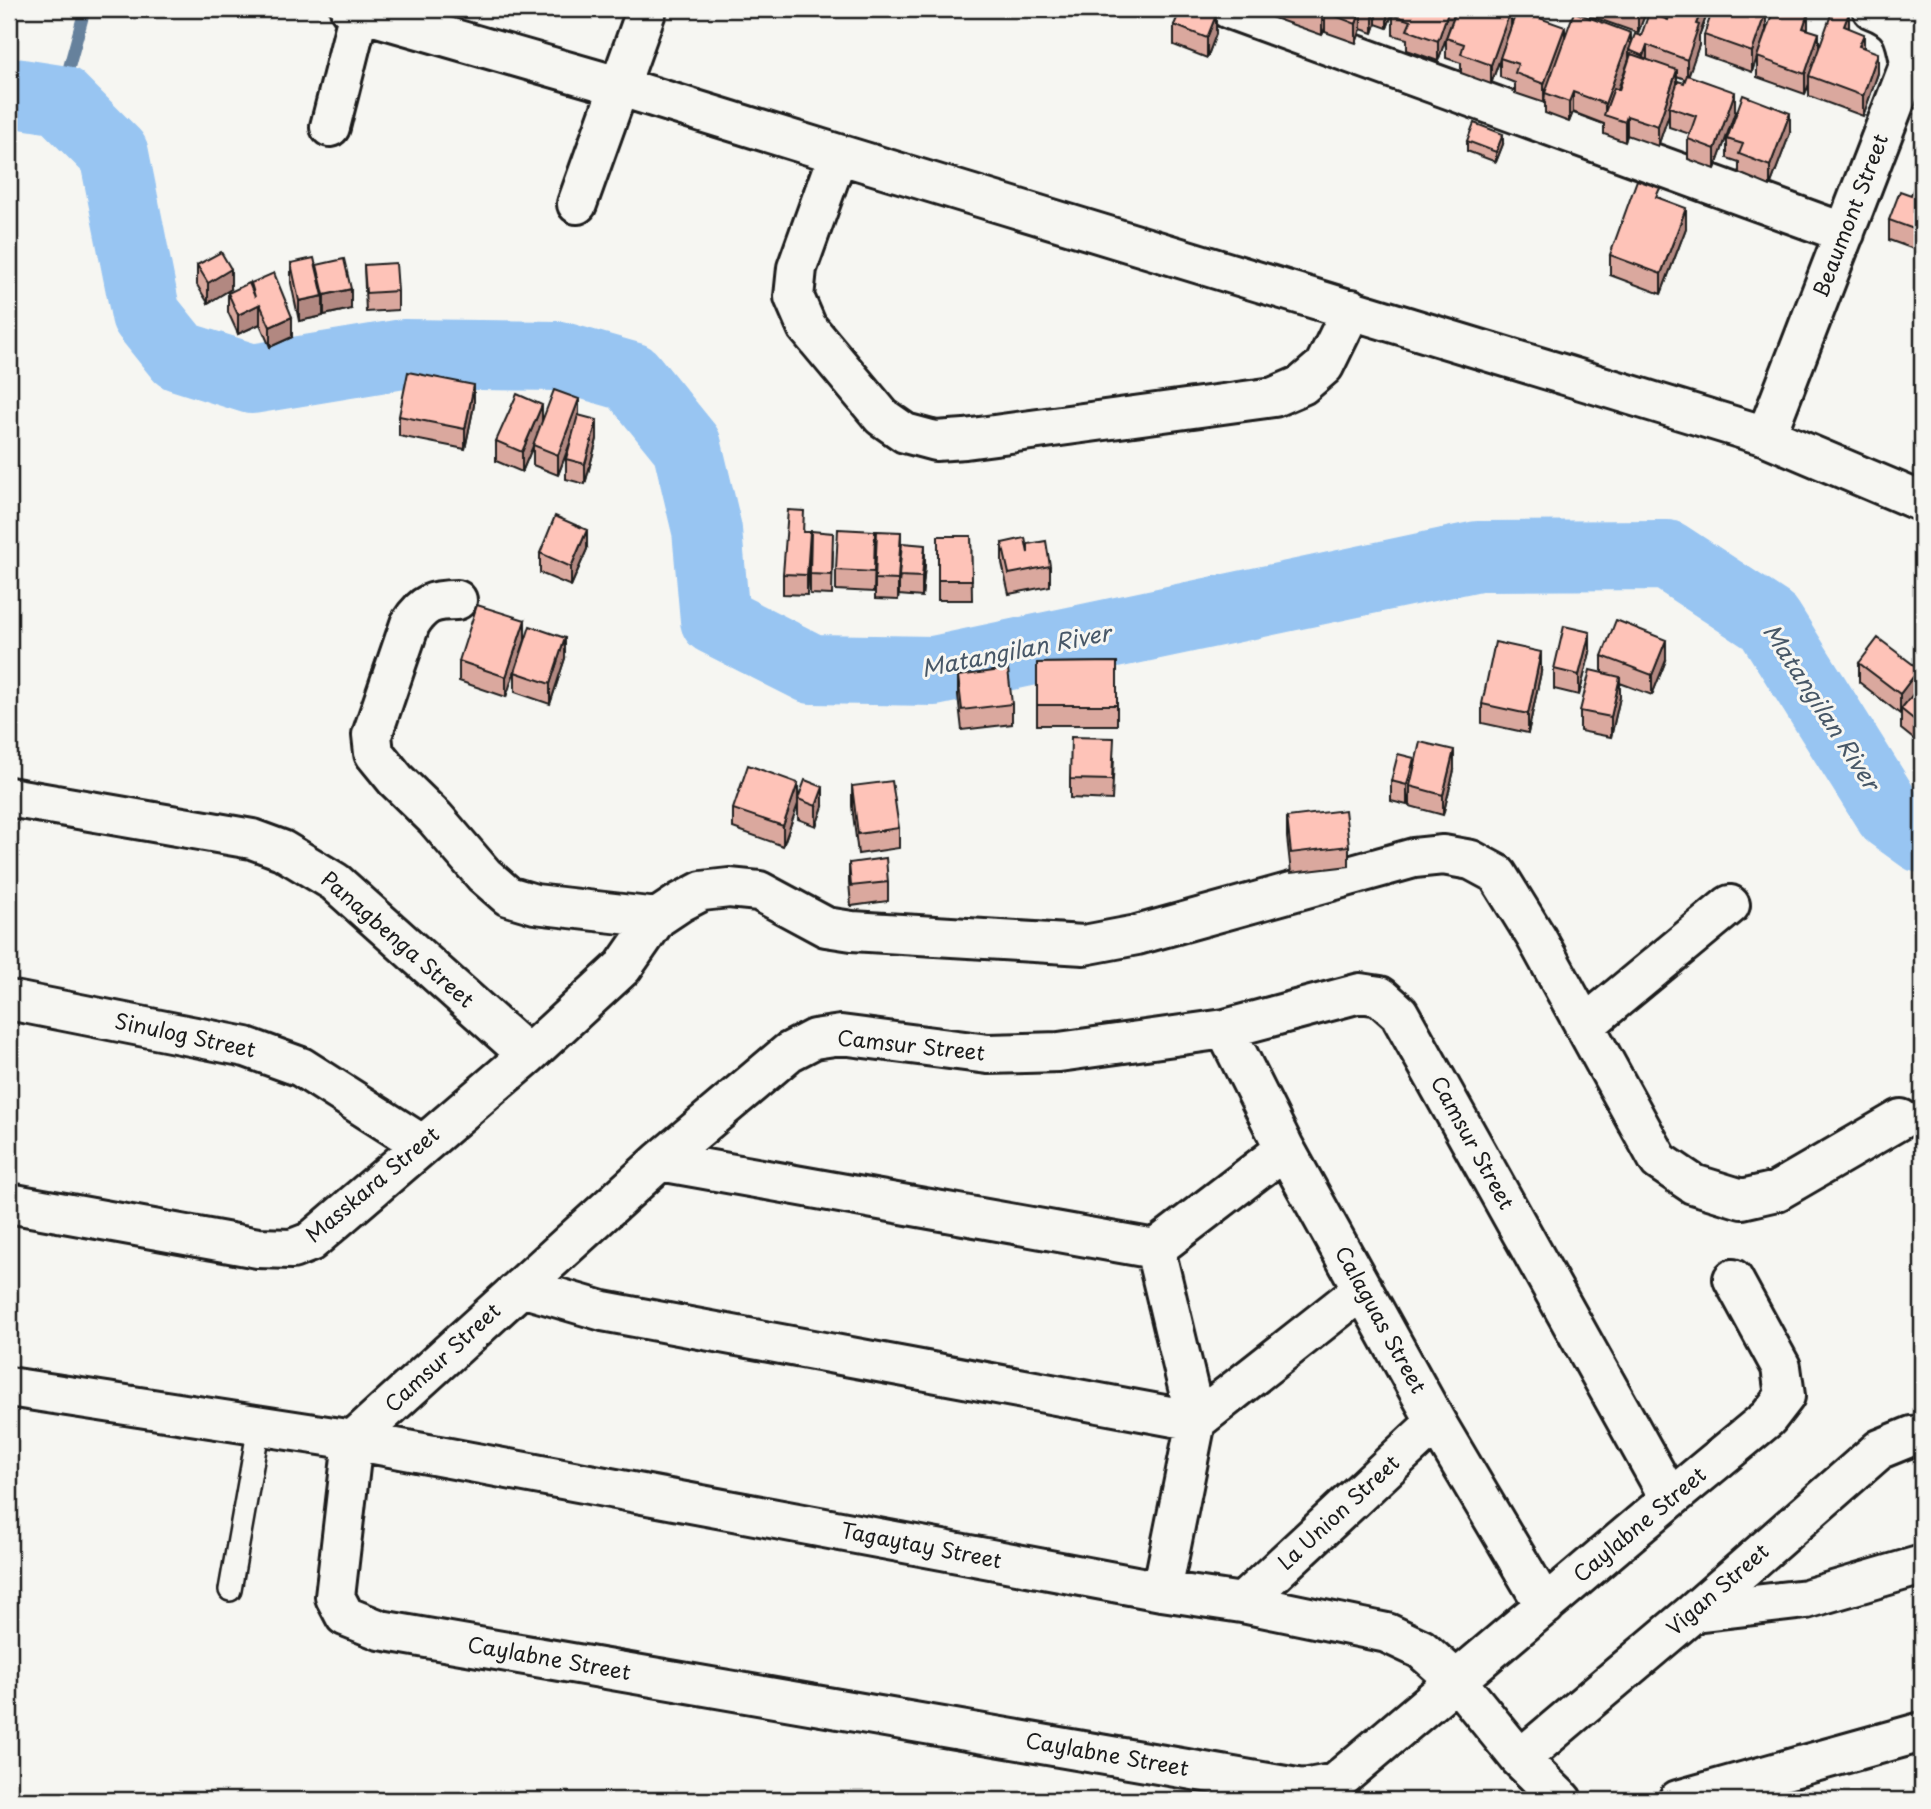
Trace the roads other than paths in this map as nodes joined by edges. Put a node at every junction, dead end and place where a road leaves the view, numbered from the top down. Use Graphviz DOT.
graph roads {
  1 [pos="647,9"];
  2 [pos="1229,9"];
  3 [pos="1872,9"];
  4 [pos="355,10"];
  5 [pos="618,86"];
  6 [pos="330,127"];
  7 [pos="838,154"];
  8 [pos="577,204"];
  9 [pos="1845,233"];
  10 [pos="1352,309"];
  11 [pos="1766,436"];
  12 [pos="1922,502"];
  13 [pos="457,600"];
  14 [pos="9,797"];
  15 [pos="1730,905"];
  16 [pos="657,918"];
  17 [pos="9,1000"];
  18 [pos="1584,1026"];
  19 [pos="1225,1029"];
  20 [pos="528,1055"];
  21 [pos="1901,1119"];
  22 [pos="423,1145"];
  23 [pos="1285,1149"];
  24 [pos="660,1161"];
  25 [pos="9,1203"];
  26 [pos="1154,1249"];
  27 [pos="1733,1279"];
  28 [pos="520,1287"];
  29 [pos="1363,1289"];
  30 [pos="9,1387"];
  31 [pos="1196,1421"];
  32 [pos="1436,1422"];
  33 [pos="259,1426"];
  34 [pos="1922,1435"];
  35 [pos="353,1440"];
  36 [pos="1670,1499"];
  37 [pos="1922,1565"];
  38 [pos="230,1590"];
  39 [pos="1162,1591"];
  40 [pos="1242,1603"];
  41 [pos="1545,1606"];
  42 [pos="1694,1612"];
  43 [pos="1462,1687"];
  44 [pos="1922,1732"];
  45 [pos="1514,1752"];
  46 [pos="1562,1800"];
  47 [pos="1678,1800"];
  1 -- 5 [label="street"];
  2 -- 9 [label="street"];
  3 -- 9 [label="street, Beaumont Street"];
  4 -- 5 [label="street"];
  4 -- 6 [label="street"];
  5 -- 7 [label="street"];
  5 -- 8 [label="street"];
  7 -- 10 [label="street"];
  7 -- 10 [label="street"];
  9 -- 11 [label="street, Beaumont Street"];
  10 -- 11 [label="street"];
  11 -- 12 [label="street"];
  13 -- 16 [label="street"];
  14 -- 20 [label="street, Panagbenga Street"];
  15 -- 18 [label="street"];
  16 -- 18 [label="street"];
  16 -- 20 [label="street, Masskara Street"];
  17 -- 22 [label="street, Sinulog Street"];
  18 -- 21 [label="street"];
  19 -- 23 [label="street, Calaguas Street"];
  19 -- 24 [label="street, Camsur Street"];
  19 -- 36 [label="street, Camsur Street"];
  20 -- 22 [label="street, Masskara Street"];
  22 -- 25 [label="street, Masskara Street"];
  23 -- 26 [label="street"];
  23 -- 29 [label="street, Calaguas Street"];
  24 -- 26 [label="street"];
  24 -- 28 [label="street, Camsur Street"];
  26 -- 31 [label="street"];
  27 -- 36 [label="street, Caylabne Street"];
  28 -- 31 [label="street"];
  28 -- 35 [label="street, Camsur Street"];
  29 -- 31 [label="street"];
  29 -- 32 [label="street, Calaguas Street"];
  30 -- 33 [label="street"];
  31 -- 39 [label="street"];
  32 -- 40 [label="street, La Union Street"];
  32 -- 41 [label="street, Calaguas Street"];
  33 -- 35 [label="street"];
  33 -- 38 [label="lane"];
  34 -- 42 [label="street, Vigan Street"];
  35 -- 39 [label="street, Tagaytay Street"];
  35 -- 43 [label="street, Caylabne Street"];
  36 -- 41 [label="street, Caylabne Street"];
  37 -- 42 [label="street"];
  39 -- 40 [label="street, Tagaytay Street"];
  40 -- 43 [label="street, Tagaytay Street"];
  41 -- 43 [label="street, Caylabne Street"];
  42 -- 45 [label="street, Vigan Street"];
  43 -- 45 [label="street, Tagaytay Street"];
  44 -- 47 [label="street"];
  45 -- 46 [label="street, Tagaytay Street"];
}
